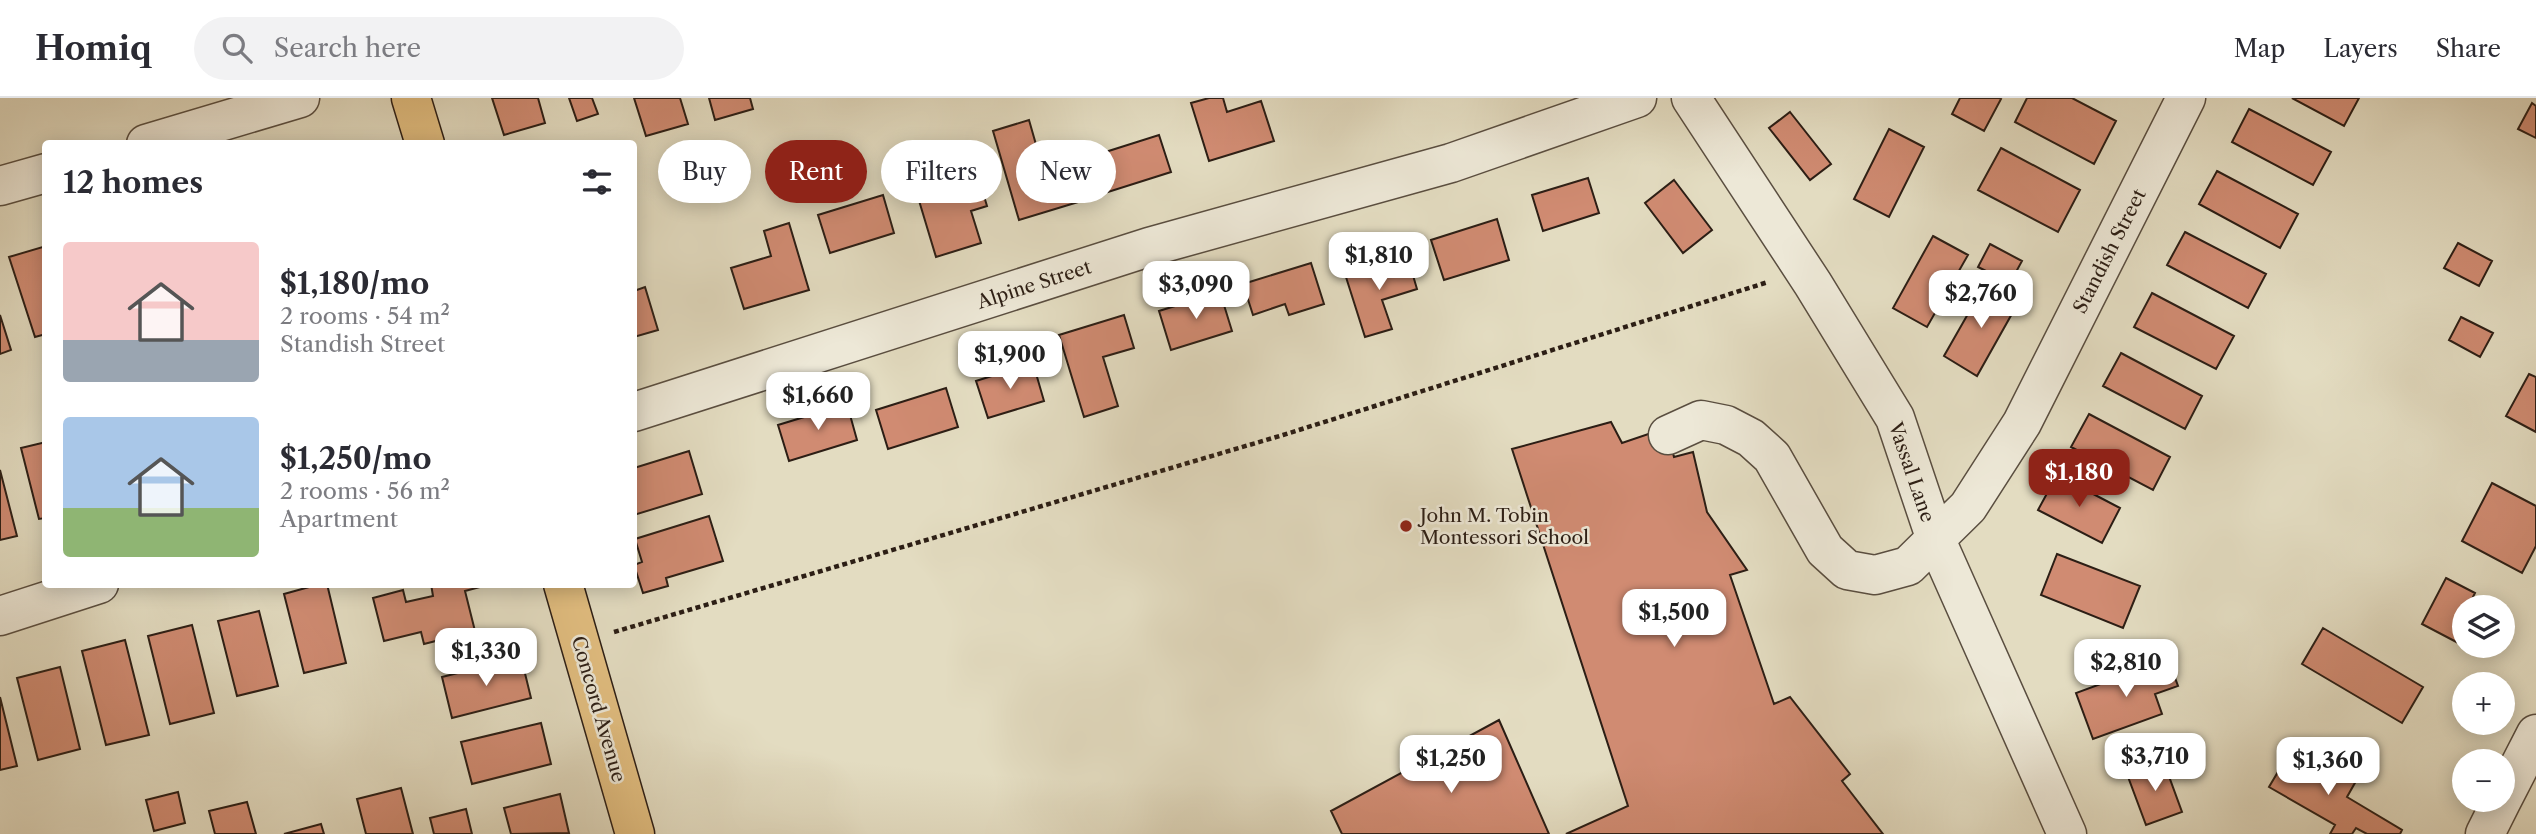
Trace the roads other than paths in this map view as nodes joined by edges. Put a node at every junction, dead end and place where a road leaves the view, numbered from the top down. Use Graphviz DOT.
graph roads {
  1 [pos="300,98"];
  2 [pos="411,98"];
  3 [pos="1637,98"];
  4 [pos="1692,98"];
  5 [pos="2186,98"];
  6 [pos="159,140"];
  7 [pos="424,140"];
  8 [pos="42,174"];
  9 [pos="0,187"];
  10 [pos="637,411"];
  11 [pos="1668,435"];
  12 [pos="1936,540"];
  13 [pos="87,588"];
  14 [pos="564,588"];
  15 [pos="0,616"];
  16 [pos="2536,734"];
  17 [pos="2515,775"];
  18 [pos="2496,812"];
  19 [pos="635,834"];
  20 [pos="2067,834"];
  21 [pos="2485,834"];
  1 -- 6 [label="street"];
  2 -- 7 [label="main road"];
  3 -- 10 [label="street, Alpine Street"];
  4 -- 12 [label="street, Vassal Lane"];
  5 -- 12 [label="street, Standish Street"];
  8 -- 9 [label="street"];
  11 -- 12 [label="street, Standish Street"];
  12 -- 20 [label="street, Vassal Lane"];
  13 -- 15 [label="street"];
  14 -- 19 [label="main road, Concord Avenue"];
  16 -- 17 [label="street"];
  18 -- 21 [label="street"];
}
